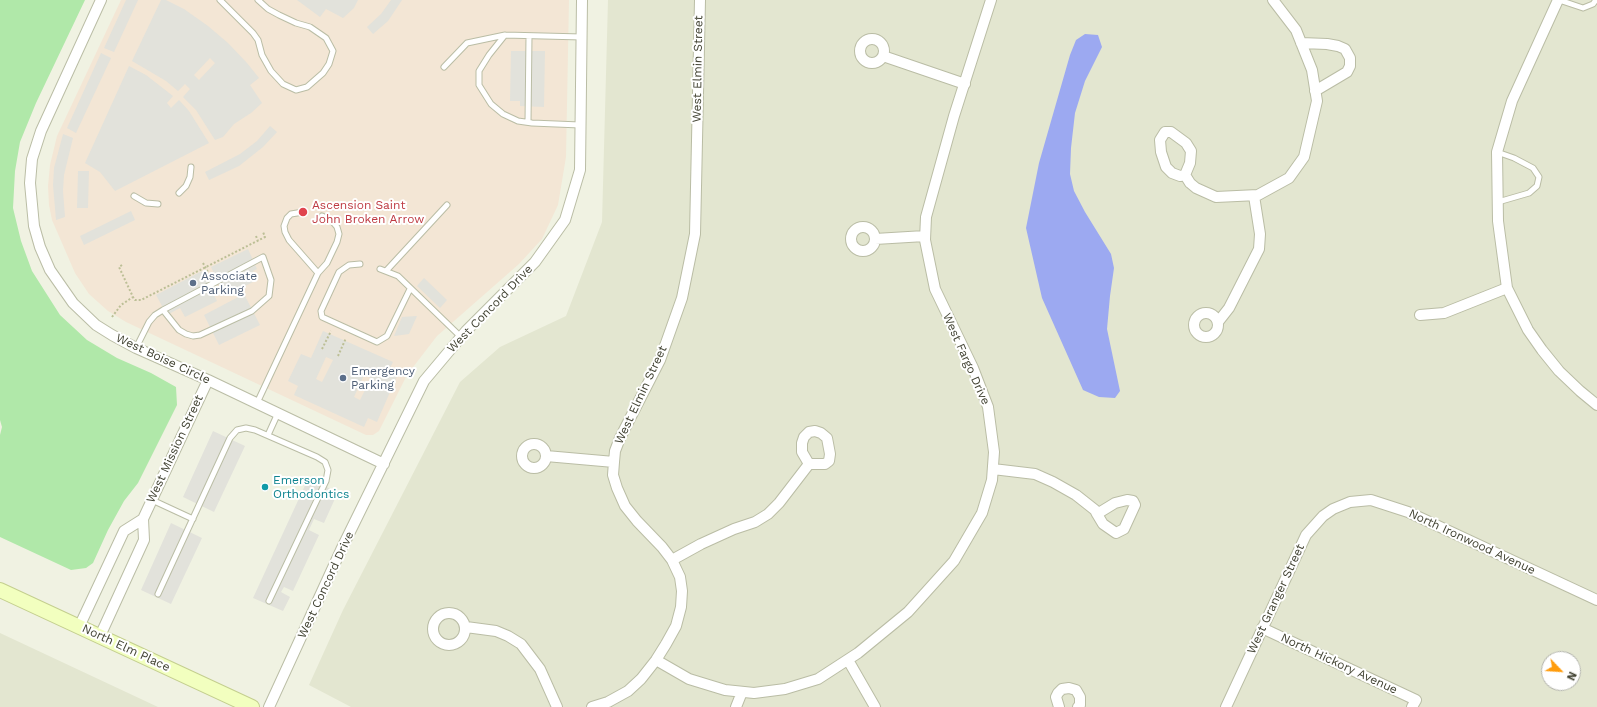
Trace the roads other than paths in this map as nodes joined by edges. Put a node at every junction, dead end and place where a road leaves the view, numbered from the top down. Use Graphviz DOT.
graph roads {
  1 [pos="101,0"];
  2 [pos="220,0"];
  3 [pos="258,0"];
  4 [pos="582,0"];
  5 [pos="700,0"];
  6 [pos="992,0"];
  7 [pos="1273,0"];
  8 [pos="1559,0"];
  9 [pos="1596,0"];
  10 [pos="505,35"];
  11 [pos="529,36"];
  12 [pos="582,37"];
  13 [pos="1301,43"];
  14 [pos="882,56"];
  15 [pos="444,67"];
  16 [pos="965,84"];
  17 [pos="1315,91"];
  18 [pos="528,122"];
  19 [pos="580,125"];
  20 [pos="1497,152"];
  21 [pos="191,167"];
  22 [pos="1185,174"];
  23 [pos="179,193"];
  24 [pos="134,196"];
  25 [pos="1254,196"];
  26 [pos="1498,202"];
  27 [pos="158,204"];
  28 [pos="447,205"];
  29 [pos="303,212"];
  30 [pos="322,216"];
  31 [pos="925,236"];
  32 [pos="875,239"];
  33 [pos="360,264"];
  34 [pos="380,269"];
  35 [pos="386,271"];
  36 [pos="318,273"];
  37 [pos="1508,288"];
  38 [pos="410,289"];
  39 [pos="162,310"];
  40 [pos="1420,315"];
  41 [pos="1218,322"];
  42 [pos="461,337"];
  43 [pos="136,348"];
  44 [pos="208,380"];
  45 [pos="257,403"];
  46 [pos="1597,404"];
  47 [pos="278,413"];
  48 [pos="268,435"];
  49 [pos="546,456"];
  50 [pos="614,462"];
  51 [pos="384,464"];
  52 [pos="809,464"];
  53 [pos="993,469"];
  54 [pos="152,500"];
  55 [pos="1342,505"];
  56 [pos="1097,514"];
  57 [pos="143,519"];
  58 [pos="192,519"];
  59 [pos="672,560"];
  60 [pos="0,590"];
  61 [pos="158,594"];
  62 [pos="1597,600"];
  63 [pos="269,601"];
  64 [pos="80,627"];
  65 [pos="466,627"];
  66 [pos="1262,628"];
  67 [pos="100,636"];
  68 [pos="656,660"];
  69 [pos="848,660"];
  70 [pos="742,692"];
  71 [pos="1414,703"];
  72 [pos="1058,704"];
  73 [pos="252,707"];
  74 [pos="269,707"];
  75 [pos="557,707"];
  76 [pos="592,707"];
  77 [pos="736,707"];
  78 [pos="875,707"];
  79 [pos="1047,707"];
  80 [pos="1078,707"];
  81 [pos="1226,707"];
  1 -- 43 [label="street, West Boise Circle"];
  2 -- 3 [label="lane"];
  4 -- 12 [label="street, West Concord Drive"];
  5 -- 50 [label="street, West Elmin Street"];
  6 -- 16 [label="street, West Fargo Drive"];
  7 -- 13 [label="street"];
  8 -- 9 [label="lane"];
  8 -- 20 [label="street"];
  10 -- 11 [label="lane"];
  10 -- 15 [label="lane"];
  10 -- 18 [label="lane"];
  11 -- 12 [label="lane"];
  11 -- 18 [label="lane"];
  12 -- 19 [label="street, West Concord Drive"];
  13 -- 17 [label="street"];
  13 -- 17 [label="street"];
  14 -- 16 [label="street"];
  16 -- 31 [label="street, West Fargo Drive"];
  17 -- 25 [label="street"];
  18 -- 19 [label="lane"];
  19 -- 42 [label="street, West Concord Drive"];
  20 -- 26 [label="street"];
  20 -- 26 [label="lane"];
  21 -- 23 [label="lane"];
  22 -- 25 [label="street"];
  24 -- 27 [label="lane"];
  25 -- 41 [label="street"];
  26 -- 37 [label="street"];
  28 -- 35 [label="lane"];
  29 -- 36 [label="lane"];
  30 -- 36 [label="lane"];
  31 -- 32 [label="street"];
  31 -- 53 [label="street, West Fargo Drive"];
  33 -- 38 [label="lane"];
  34 -- 35 [label="lane"];
  35 -- 38 [label="lane"];
  36 -- 45 [label="lane"];
  37 -- 40 [label="street"];
  37 -- 46 [label="street"];
  38 -- 42 [label="lane"];
  39 -- 39 [label="lane"];
  39 -- 43 [label="lane"];
  42 -- 51 [label="street, West Concord Drive"];
  43 -- 44 [label="street, West Boise Circle"];
  44 -- 45 [label="street, West Boise Circle"];
  44 -- 54 [label="street, West Mission Street"];
  45 -- 47 [label="street, West Boise Circle"];
  47 -- 48 [label="lane"];
  47 -- 51 [label="street, West Boise Circle"];
  48 -- 58 [label="lane"];
  48 -- 63 [label="lane"];
  49 -- 50 [label="street"];
  50 -- 59 [label="street, West Elmin Street"];
  51 -- 74 [label="street, West Concord Drive"];
  52 -- 59 [label="street"];
  53 -- 56 [label="street"];
  53 -- 69 [label="street, West Fargo Drive"];
  54 -- 57 [label="street, West Mission Street"];
  54 -- 58 [label="lane"];
  55 -- 62 [label="street, North Ironwood Avenue"];
  55 -- 66 [label="street, West Granger Street"];
  57 -- 64 [label="street"];
  57 -- 67 [label="street, West Mission Street"];
  58 -- 61 [label="lane"];
  59 -- 68 [label="street, West Elmin Street"];
  60 -- 64 [label="main road, North Elm Place"];
  64 -- 67 [label="main road, North Elm Place"];
  65 -- 75 [label="street"];
  66 -- 71 [label="street, North Hickory Avenue"];
  66 -- 81 [label="street, West Granger Street"];
  67 -- 73 [label="main road, North Elm Place"];
  68 -- 70 [label="street, West Fargo Drive"];
  68 -- 76 [label="street, West Elmin Street"];
  69 -- 70 [label="street, West Fargo Drive"];
  69 -- 78 [label="street"];
  70 -- 77 [label="street"];
  72 -- 79 [label="street"];
  72 -- 80 [label="street"];
}
